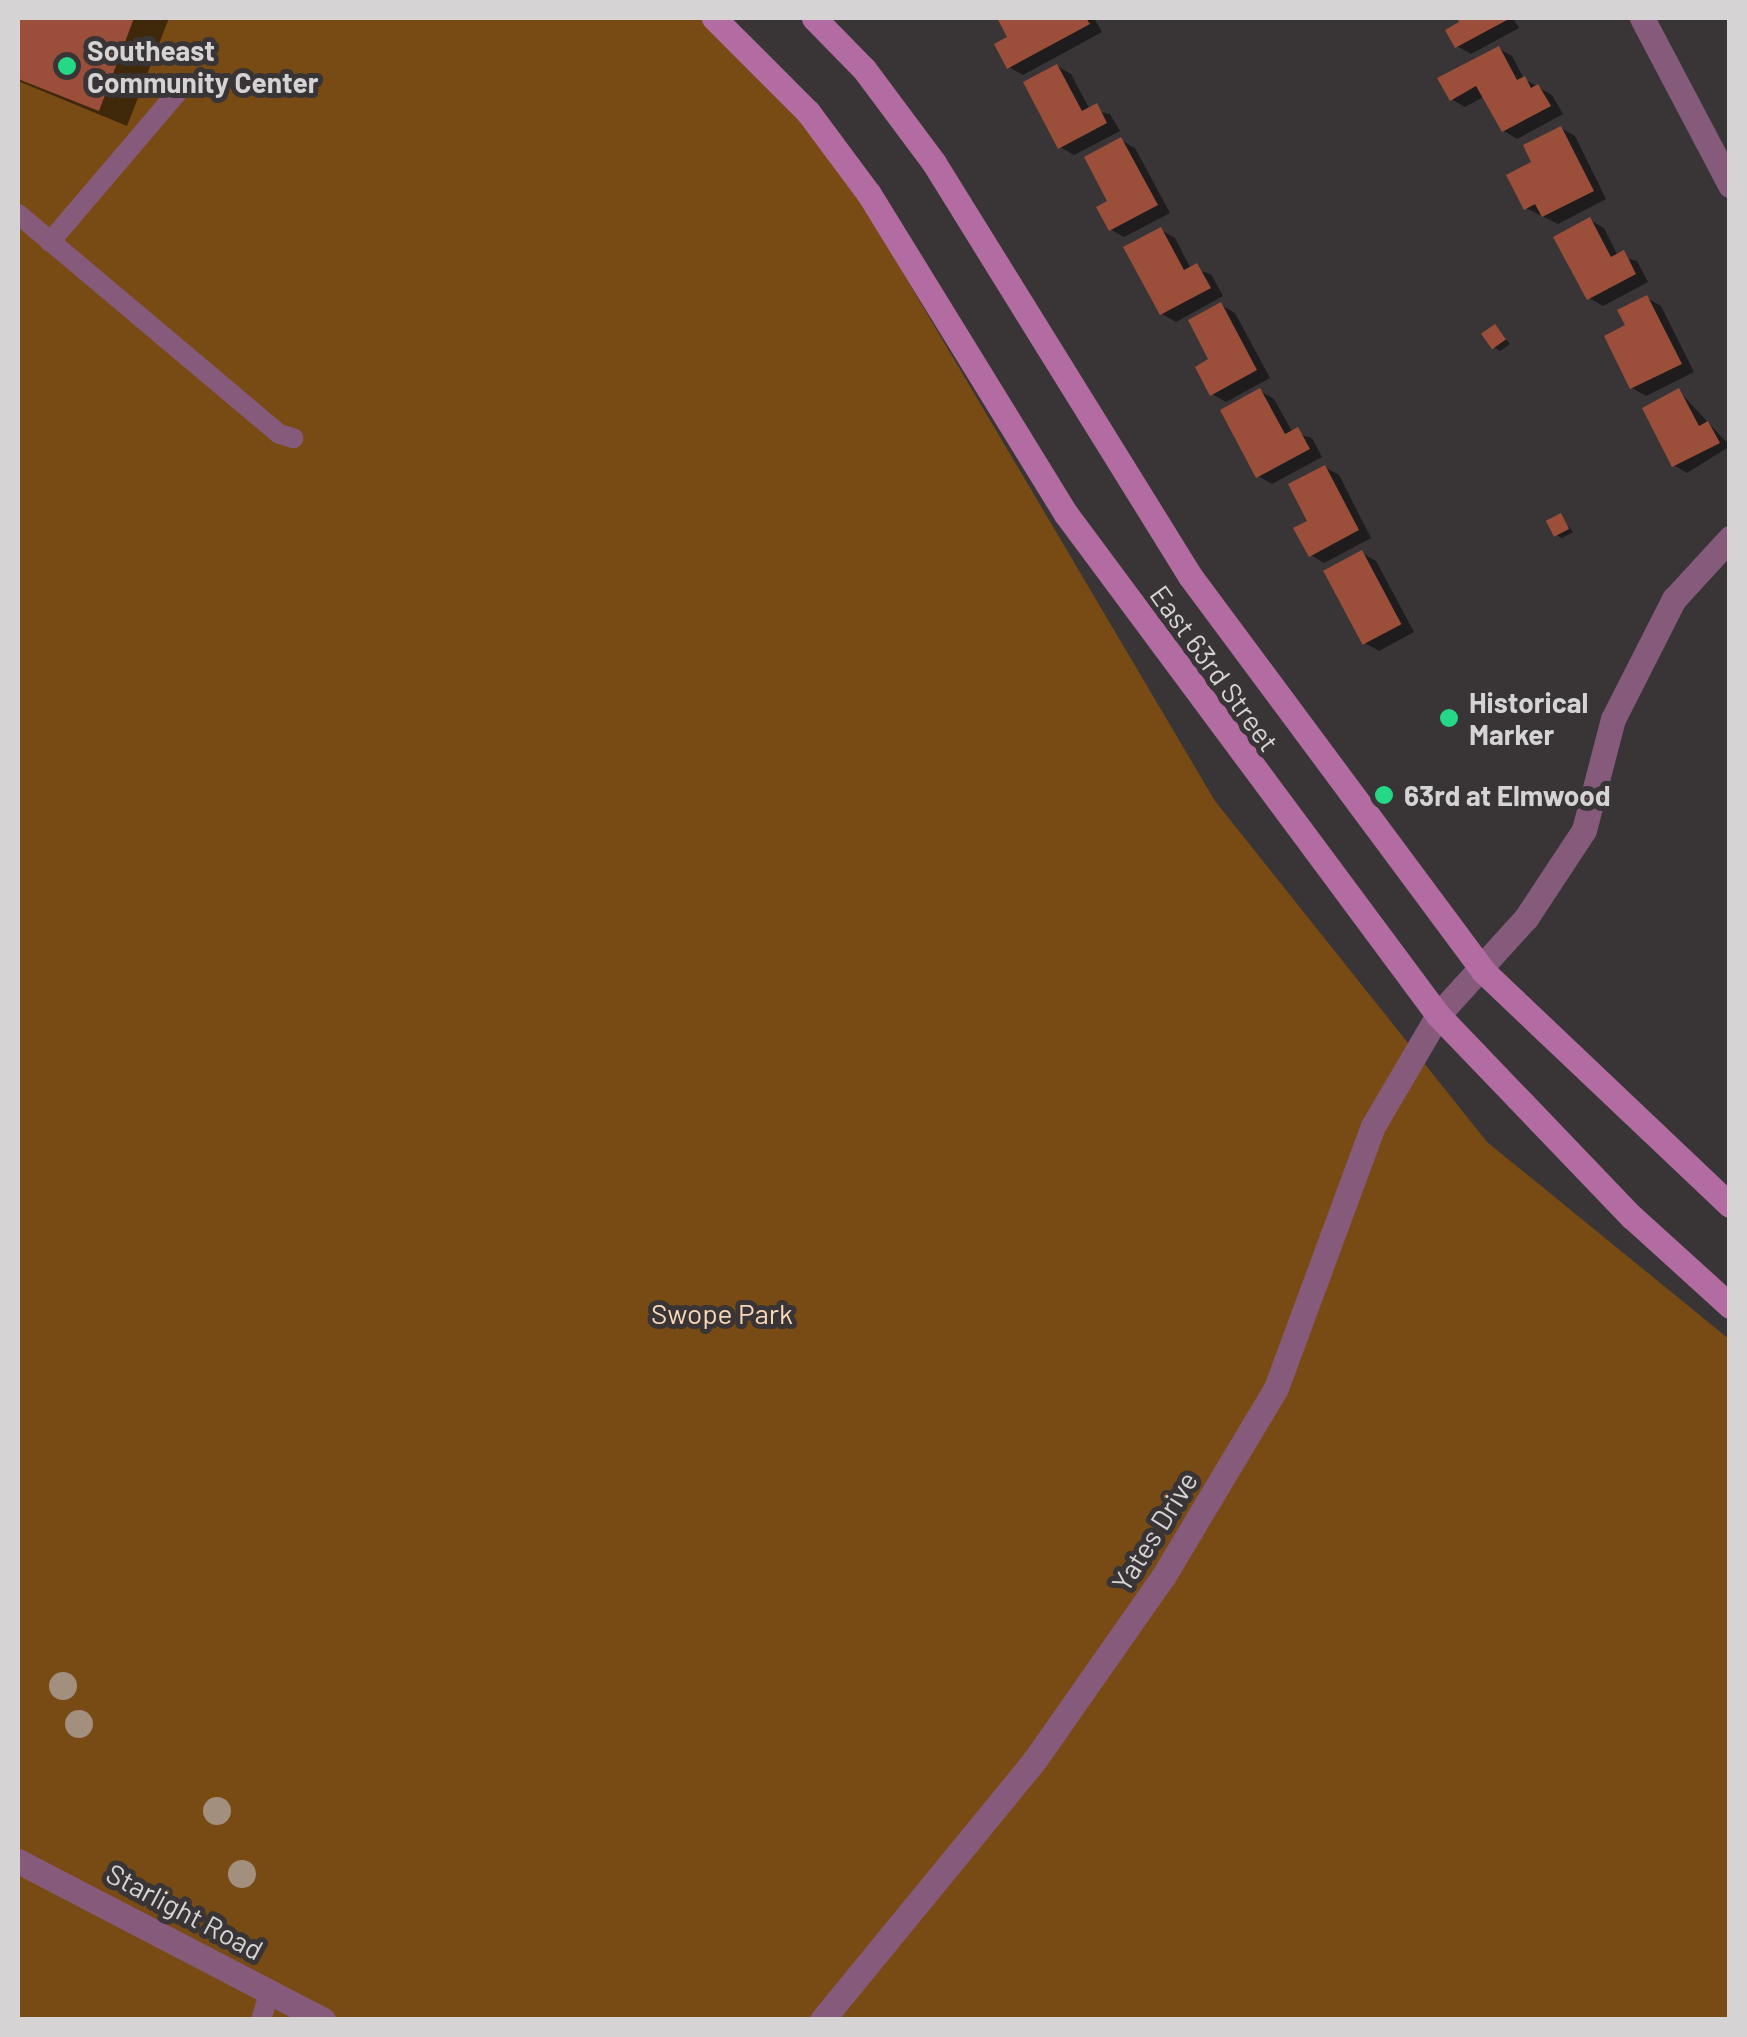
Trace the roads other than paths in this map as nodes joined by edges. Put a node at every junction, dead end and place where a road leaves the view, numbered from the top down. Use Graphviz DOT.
graph roads {
  1 [pos="714,18"];
  2 [pos="814,18"];
  3 [pos="1642,18"];
  4 [pos="177,92"];
  5 [pos="1730,185"];
  6 [pos="18,214"];
  7 [pos="50,242"];
  8 [pos="293,438"];
  9 [pos="1730,538"];
  10 [pos="1483,971"];
  11 [pos="1438,1016"];
  12 [pos="1730,1205"];
  13 [pos="1730,1306"];
  14 [pos="18,1861"];
  15 [pos="270,1990"];
  16 [pos="262,2020"];
  17 [pos="322,2020"];
  18 [pos="822,2020"];
  1 -- 11 [label="main road, East 63rd Street"];
  2 -- 10 [label="main road, East 63rd Street"];
  3 -- 5 [label="street"];
  4 -- 7 [label="lane"];
  6 -- 7 [label="lane"];
  7 -- 8 [label="lane"];
  9 -- 10 [label="street, Yates Drive"];
  10 -- 11 [label="street, Yates Drive"];
  10 -- 12 [label="main road, East 63rd Street"];
  11 -- 13 [label="main road, East 63rd Street"];
  11 -- 18 [label="street, Yates Drive"];
  14 -- 15 [label="street, Starlight Road"];
  15 -- 16 [label="lane"];
  15 -- 17 [label="street, Starlight Road"];
}
